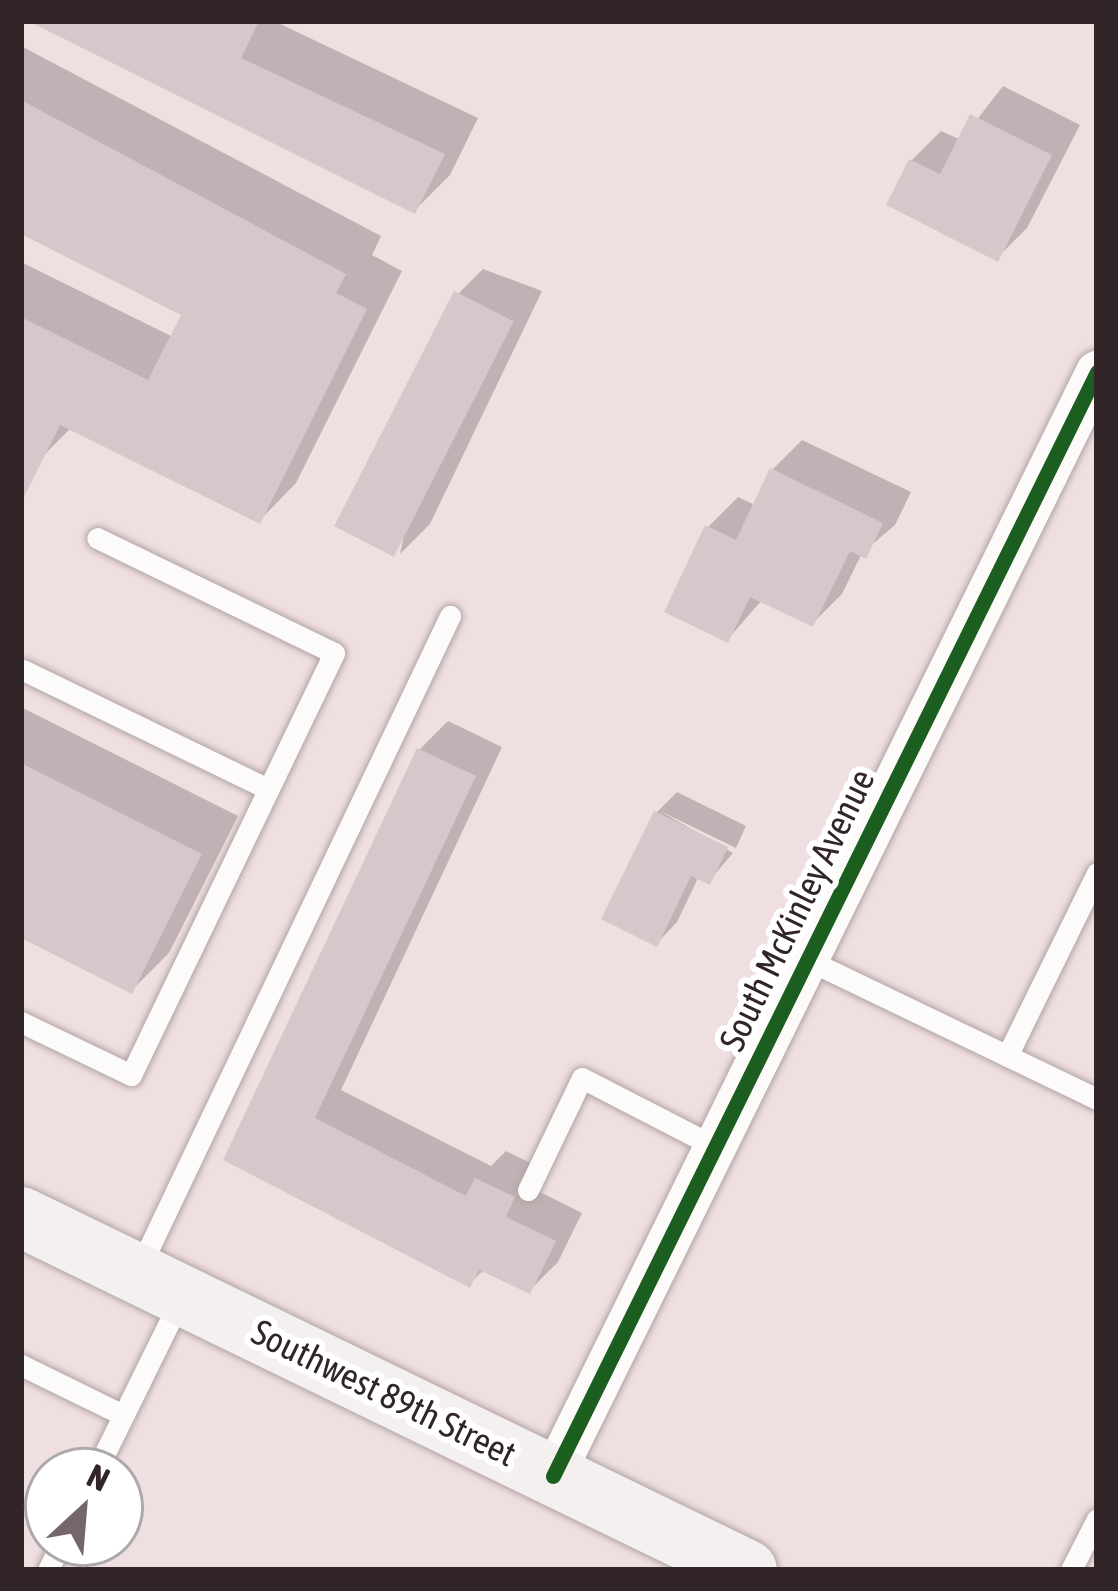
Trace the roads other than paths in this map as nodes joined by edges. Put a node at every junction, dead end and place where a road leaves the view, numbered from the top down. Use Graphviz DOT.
graph roads {
  1 [pos="1097,372"];
  2 [pos="1086,423"];
  3 [pos="98,538"];
  4 [pos="450,616"];
  5 [pos="23,670"];
  6 [pos="268,789"];
  7 [pos="1097,873"];
  8 [pos="806,959"];
  9 [pos="21,1022"];
  10 [pos="1007,1056"];
  11 [pos="1097,1100"];
  12 [pos="714,1146"];
  13 [pos="528,1190"];
  14 [pos="21,1217"];
  15 [pos="160,1285"];
  16 [pos="21,1365"];
  17 [pos="123,1415"];
  18 [pos="108,1447"];
  19 [pos="553,1475"];
  20 [pos="1097,1519"];
  21 [pos="747,1570"];
  22 [pos="1071,1570"];
  1 -- 2 [label="street, South McKinley Avenue"];
  2 -- 8 [label="street, South McKinley Avenue"];
  3 -- 6 [label="lane"];
  4 -- 15 [label="lane"];
  5 -- 6 [label="lane"];
  6 -- 9 [label="lane"];
  7 -- 10 [label="lane"];
  8 -- 10 [label="lane"];
  8 -- 12 [label="street, South McKinley Avenue"];
  10 -- 11 [label="lane"];
  12 -- 13 [label="lane"];
  12 -- 19 [label="street, South McKinley Avenue"];
  14 -- 15 [label="main road, Southwest 89th Street"];
  15 -- 17 [label="lane"];
  15 -- 19 [label="main road, Southwest 89th Street"];
  16 -- 17 [label="lane"];
  17 -- 18 [label="lane"];
  19 -- 21 [label="main road, Southwest 89th Street"];
  20 -- 22 [label="lane"];
}
